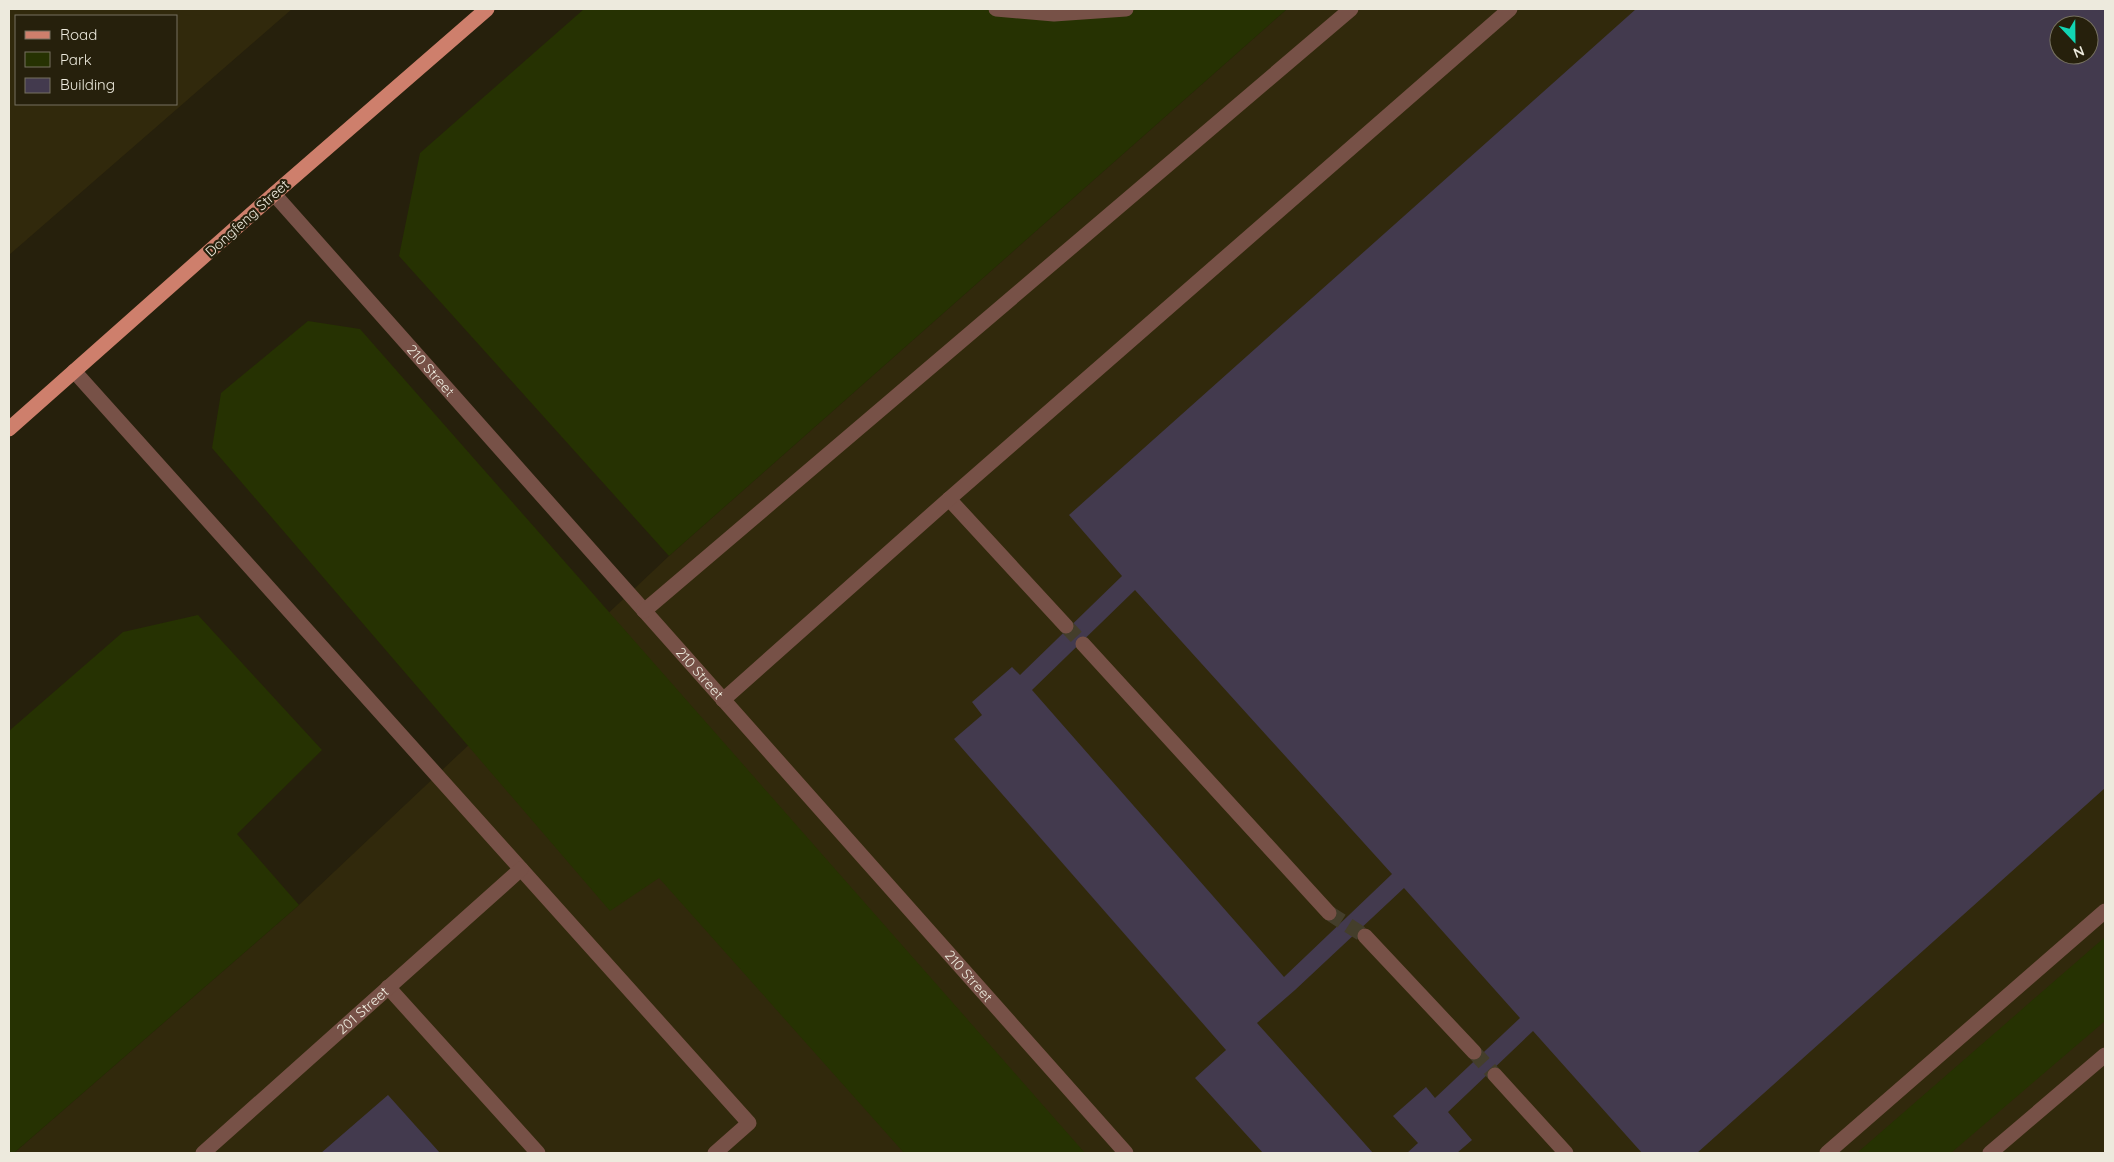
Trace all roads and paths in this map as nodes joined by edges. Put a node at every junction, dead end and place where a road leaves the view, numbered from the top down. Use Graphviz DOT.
graph roads {
  1 [pos="487,9"];
  2 [pos="996,9"];
  3 [pos="1126,9"];
  4 [pos="1351,9"];
  5 [pos="1510,9"];
  6 [pos="274,194"];
  7 [pos="74,371"];
  8 [pos="9,429"];
  9 [pos="949,499"];
  10 [pos="644,611"];
  11 [pos="1066,626"];
  12 [pos="1083,644"];
  13 [pos="723,700"];
  14 [pos="521,868"];
  15 [pos="2105,911"];
  16 [pos="1329,913"];
  17 [pos="1365,936"];
  18 [pos="388,987"];
  19 [pos="1474,1052"];
  20 [pos="2105,1055"];
  21 [pos="1495,1075"];
  22 [pos="203,1153"];
  23 [pos="538,1153"];
  24 [pos="715,1153"];
  25 [pos="1126,1153"];
  26 [pos="1566,1153"];
  27 [pos="1828,1153"];
  28 [pos="1990,1153"];
  1 -- 6 [label="main road, Dongfeng Street"];
  2 -- 3 [label="lane"];
  4 -- 10 [label="lane"];
  5 -- 9 [label="lane"];
  6 -- 7 [label="main road, Dongfeng Street"];
  6 -- 10 [label="lane, 210 Street"];
  7 -- 8 [label="main road, Dongfeng Street"];
  7 -- 14 [label="lane"];
  9 -- 11 [label="lane"];
  9 -- 13 [label="lane"];
  10 -- 13 [label="lane, 210 Street"];
  12 -- 16 [label="lane"];
  13 -- 25 [label="lane, 210 Street"];
  14 -- 18 [label="lane, 201 Street"];
  14 -- 24 [label="lane"];
  15 -- 27 [label="lane"];
  17 -- 19 [label="lane"];
  18 -- 22 [label="lane, 201 Street"];
  18 -- 23 [label="lane"];
  20 -- 28 [label="lane"];
  21 -- 26 [label="lane"];
}
